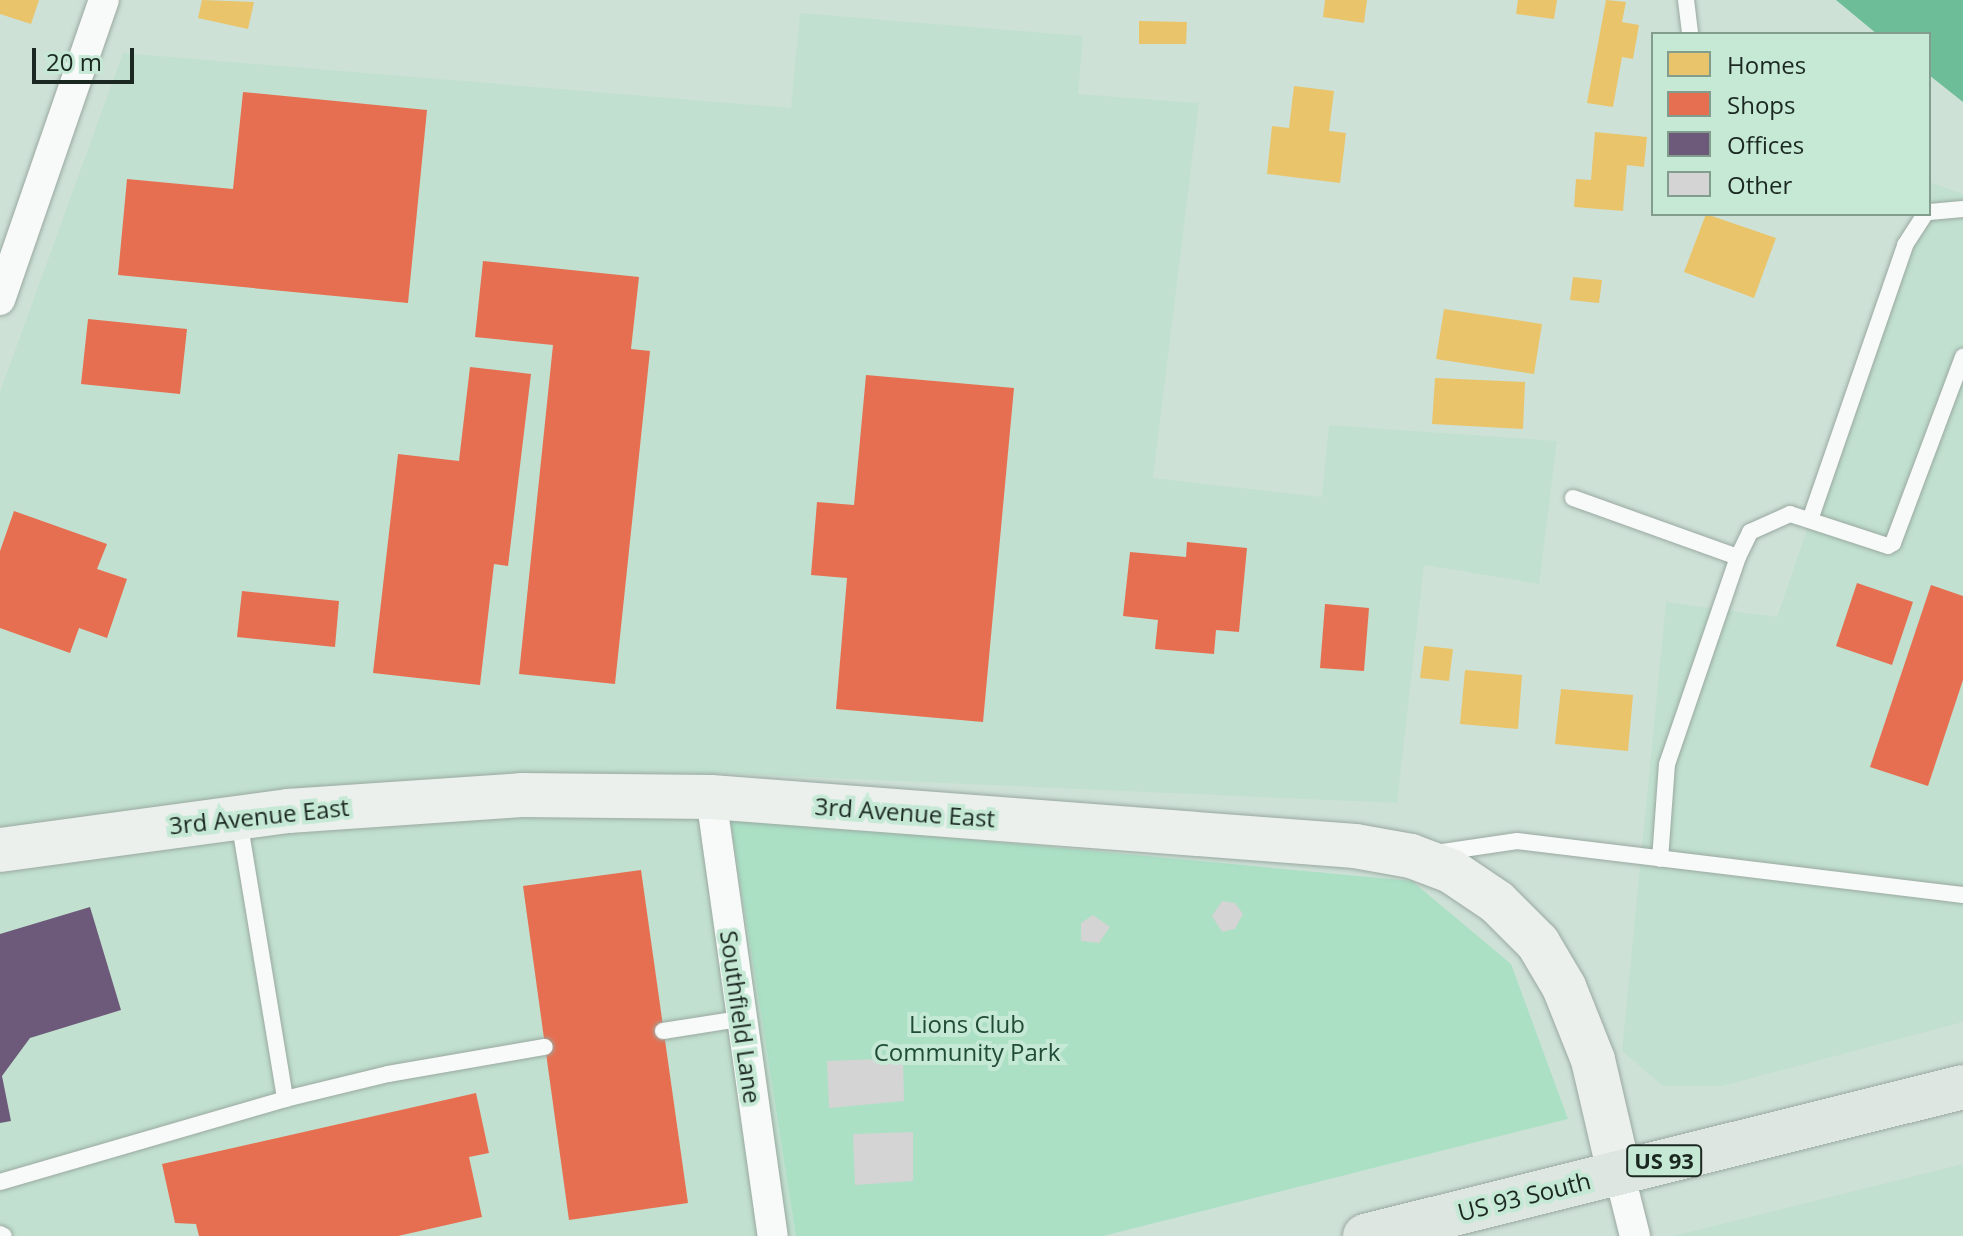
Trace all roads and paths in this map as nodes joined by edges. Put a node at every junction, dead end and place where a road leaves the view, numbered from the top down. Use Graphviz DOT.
graph roads {
  1 [pos="104,0"];
  2 [pos="1686,0"];
  3 [pos="1690,32"];
  4 [pos="1963,209"];
  5 [pos="1931,213"];
  6 [pos="1925,216"];
  7 [pos="12,231"];
  8 [pos="0,300"];
  9 [pos="1963,357"];
  10 [pos="1573,498"];
  11 [pos="1810,520"];
  12 [pos="1738,557"];
  13 [pos="711,797"];
  14 [pos="238,816"];
  15 [pos="0,850"];
  16 [pos="1411,856"];
  17 [pos="1660,859"];
  18 [pos="1963,895"];
  19 [pos="740,1019"];
  20 [pos="663,1031"];
  21 [pos="545,1047"];
  22 [pos="1963,1087"];
  23 [pos="285,1099"];
  24 [pos="1619,1172"];
  25 [pos="0,1182"];
  26 [pos="773,1236"];
  27 [pos="1365,1236"];
  28 [pos="1635,1236"];
  1 -- 7 [label="street"];
  2 -- 3 [label="lane"];
  4 -- 5 [label="lane"];
  6 -- 11 [label="lane"];
  7 -- 8 [label="street"];
  9 -- 11 [label="lane"];
  10 -- 12 [label="lane"];
  11 -- 12 [label="lane"];
  12 -- 17 [label="lane"];
  13 -- 14 [label="street, 3rd Avenue East"];
  13 -- 16 [label="street, 3rd Avenue East"];
  13 -- 19 [label="street, Southfield Lane"];
  14 -- 15 [label="street, 3rd Avenue East"];
  14 -- 23 [label="lane"];
  16 -- 17 [label="lane"];
  16 -- 24 [label="street, 3rd Avenue East"];
  17 -- 18 [label="lane"];
  19 -- 20 [label="lane"];
  19 -- 26 [label="street, Southfield Lane"];
  21 -- 23 [label="lane"];
  22 -- 24 [label="main road, US 93 South / US 93"];
  23 -- 25 [label="lane"];
  24 -- 27 [label="main road, US 93 South / US 93"];
  24 -- 28 [label="street"];
}
